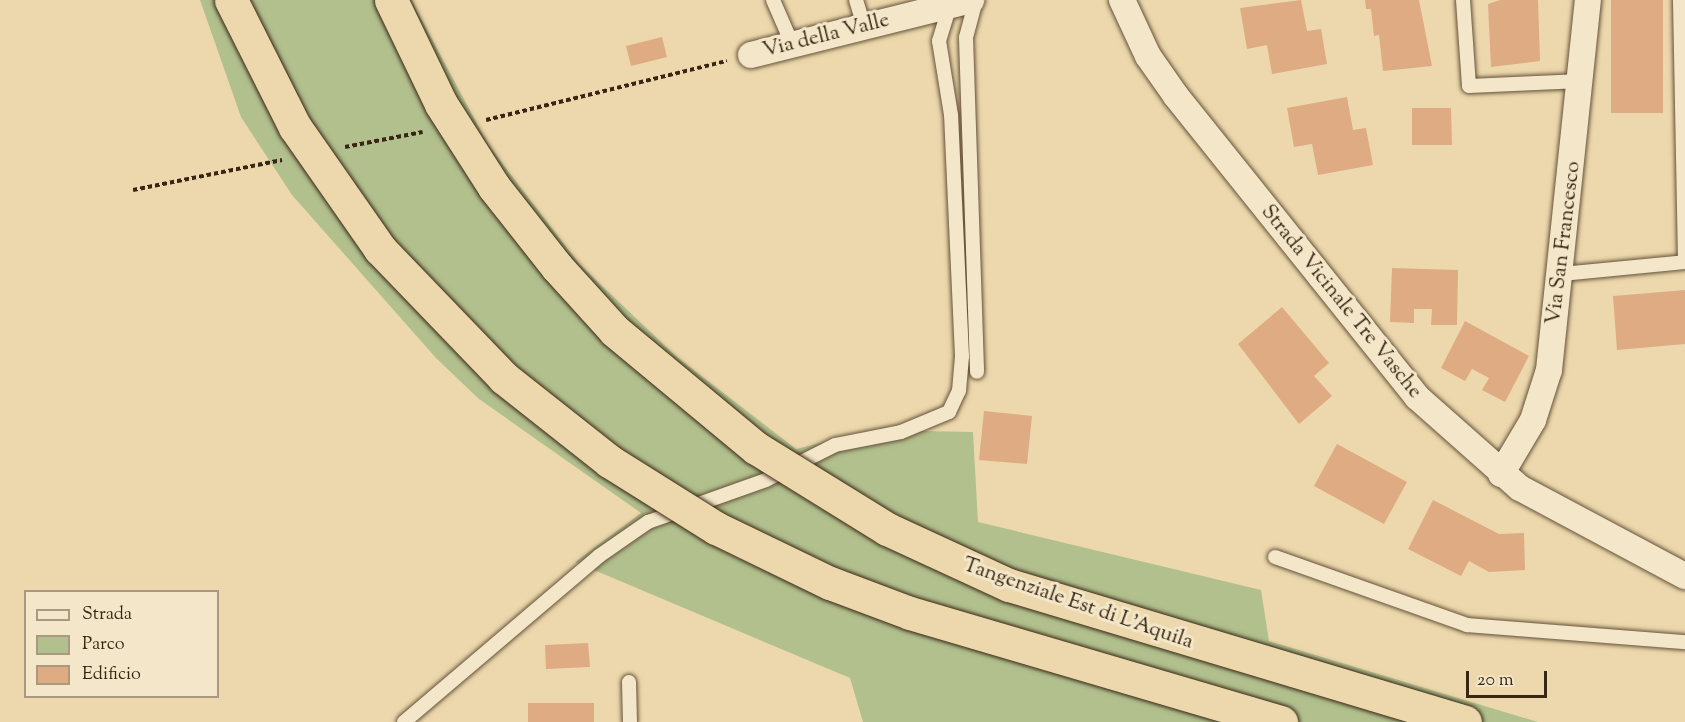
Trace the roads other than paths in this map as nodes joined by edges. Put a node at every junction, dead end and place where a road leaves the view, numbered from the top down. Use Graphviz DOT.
graph roads {
  1 [pos="231,0"];
  2 [pos="391,0"];
  3 [pos="773,0"];
  4 [pos="856,0"];
  5 [pos="976,0"];
  6 [pos="1122,0"];
  7 [pos="1463,0"];
  8 [pos="1588,0"];
  9 [pos="1680,0"];
  10 [pos="961,2"];
  11 [pos="864,26"];
  12 [pos="792,44"];
  13 [pos="751,55"];
  14 [pos="1581,81"];
  15 [pos="1685,260"];
  16 [pos="1561,274"];
  17 [pos="978,372"];
  18 [pos="1501,474"];
  19 [pos="1275,557"];
  20 [pos="1685,576"];
  21 [pos="1685,642"];
  22 [pos="629,682"];
  23 [pos="404,722"];
  24 [pos="630,722"];
  25 [pos="1281,722"];
  26 [pos="1465,722"];
  1 -- 25 [label="highway, bridge"];
  2 -- 26 [label="highway, Tangenziale Est di L'Aquila, bridge"];
  3 -- 12 [label="lane"];
  4 -- 11 [label="lane"];
  5 -- 17 [label="lane"];
  6 -- 18 [label="street, Strada Vicinale Tre Vasche"];
  7 -- 14 [label="lane"];
  8 -- 14 [label="street, Via San Francesco"];
  9 -- 15 [label="lane"];
  10 -- 11 [label="street, Via della Valle"];
  10 -- 23 [label="lane"];
  11 -- 12 [label="street, Via della Valle"];
  12 -- 13 [label="street, Via della Valle"];
  14 -- 16 [label="street, Via San Francesco"];
  15 -- 16 [label="lane"];
  16 -- 18 [label="street, Via San Francesco"];
  18 -- 20 [label="street, Strada Vicinale Tre Vasche"];
  19 -- 21 [label="lane"];
  22 -- 24 [label="lane"];
}
